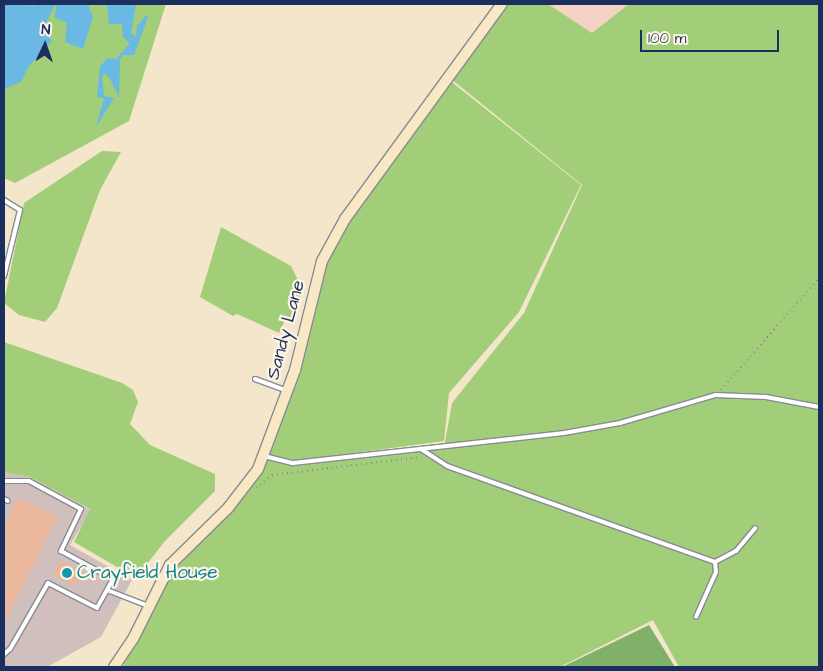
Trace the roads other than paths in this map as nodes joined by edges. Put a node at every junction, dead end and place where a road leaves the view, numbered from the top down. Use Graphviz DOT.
graph roads {
  1 [pos="502,4"];
  2 [pos="4,200"];
  3 [pos="4,276"];
  4 [pos="255,379"];
  5 [pos="288,391"];
  6 [pos="819,407"];
  7 [pos="421,449"];
  8 [pos="264,456"];
  9 [pos="4,481"];
  10 [pos="755,528"];
  11 [pos="715,562"];
  12 [pos="107,590"];
  13 [pos="148,606"];
  14 [pos="696,617"];
  15 [pos="4,646"];
  16 [pos="10,649"];
  17 [pos="4,654"];
  18 [pos="114,667"];
  1 -- 5 [label="street, Sandy Lane"];
  2 -- 3 [label="lane"];
  4 -- 5 [label="lane"];
  5 -- 8 [label="street, Sandy Lane"];
  6 -- 7 [label="lane"];
  7 -- 8 [label="lane"];
  7 -- 11 [label="lane"];
  8 -- 13 [label="street, Sandy Lane"];
  9 -- 12 [label="lane"];
  10 -- 11 [label="lane"];
  11 -- 14 [label="lane"];
  12 -- 13 [label="lane"];
  12 -- 16 [label="lane"];
  13 -- 18 [label="street, Sandy Lane"];
  15 -- 16 [label="lane"];
  16 -- 17 [label="lane"];
}
